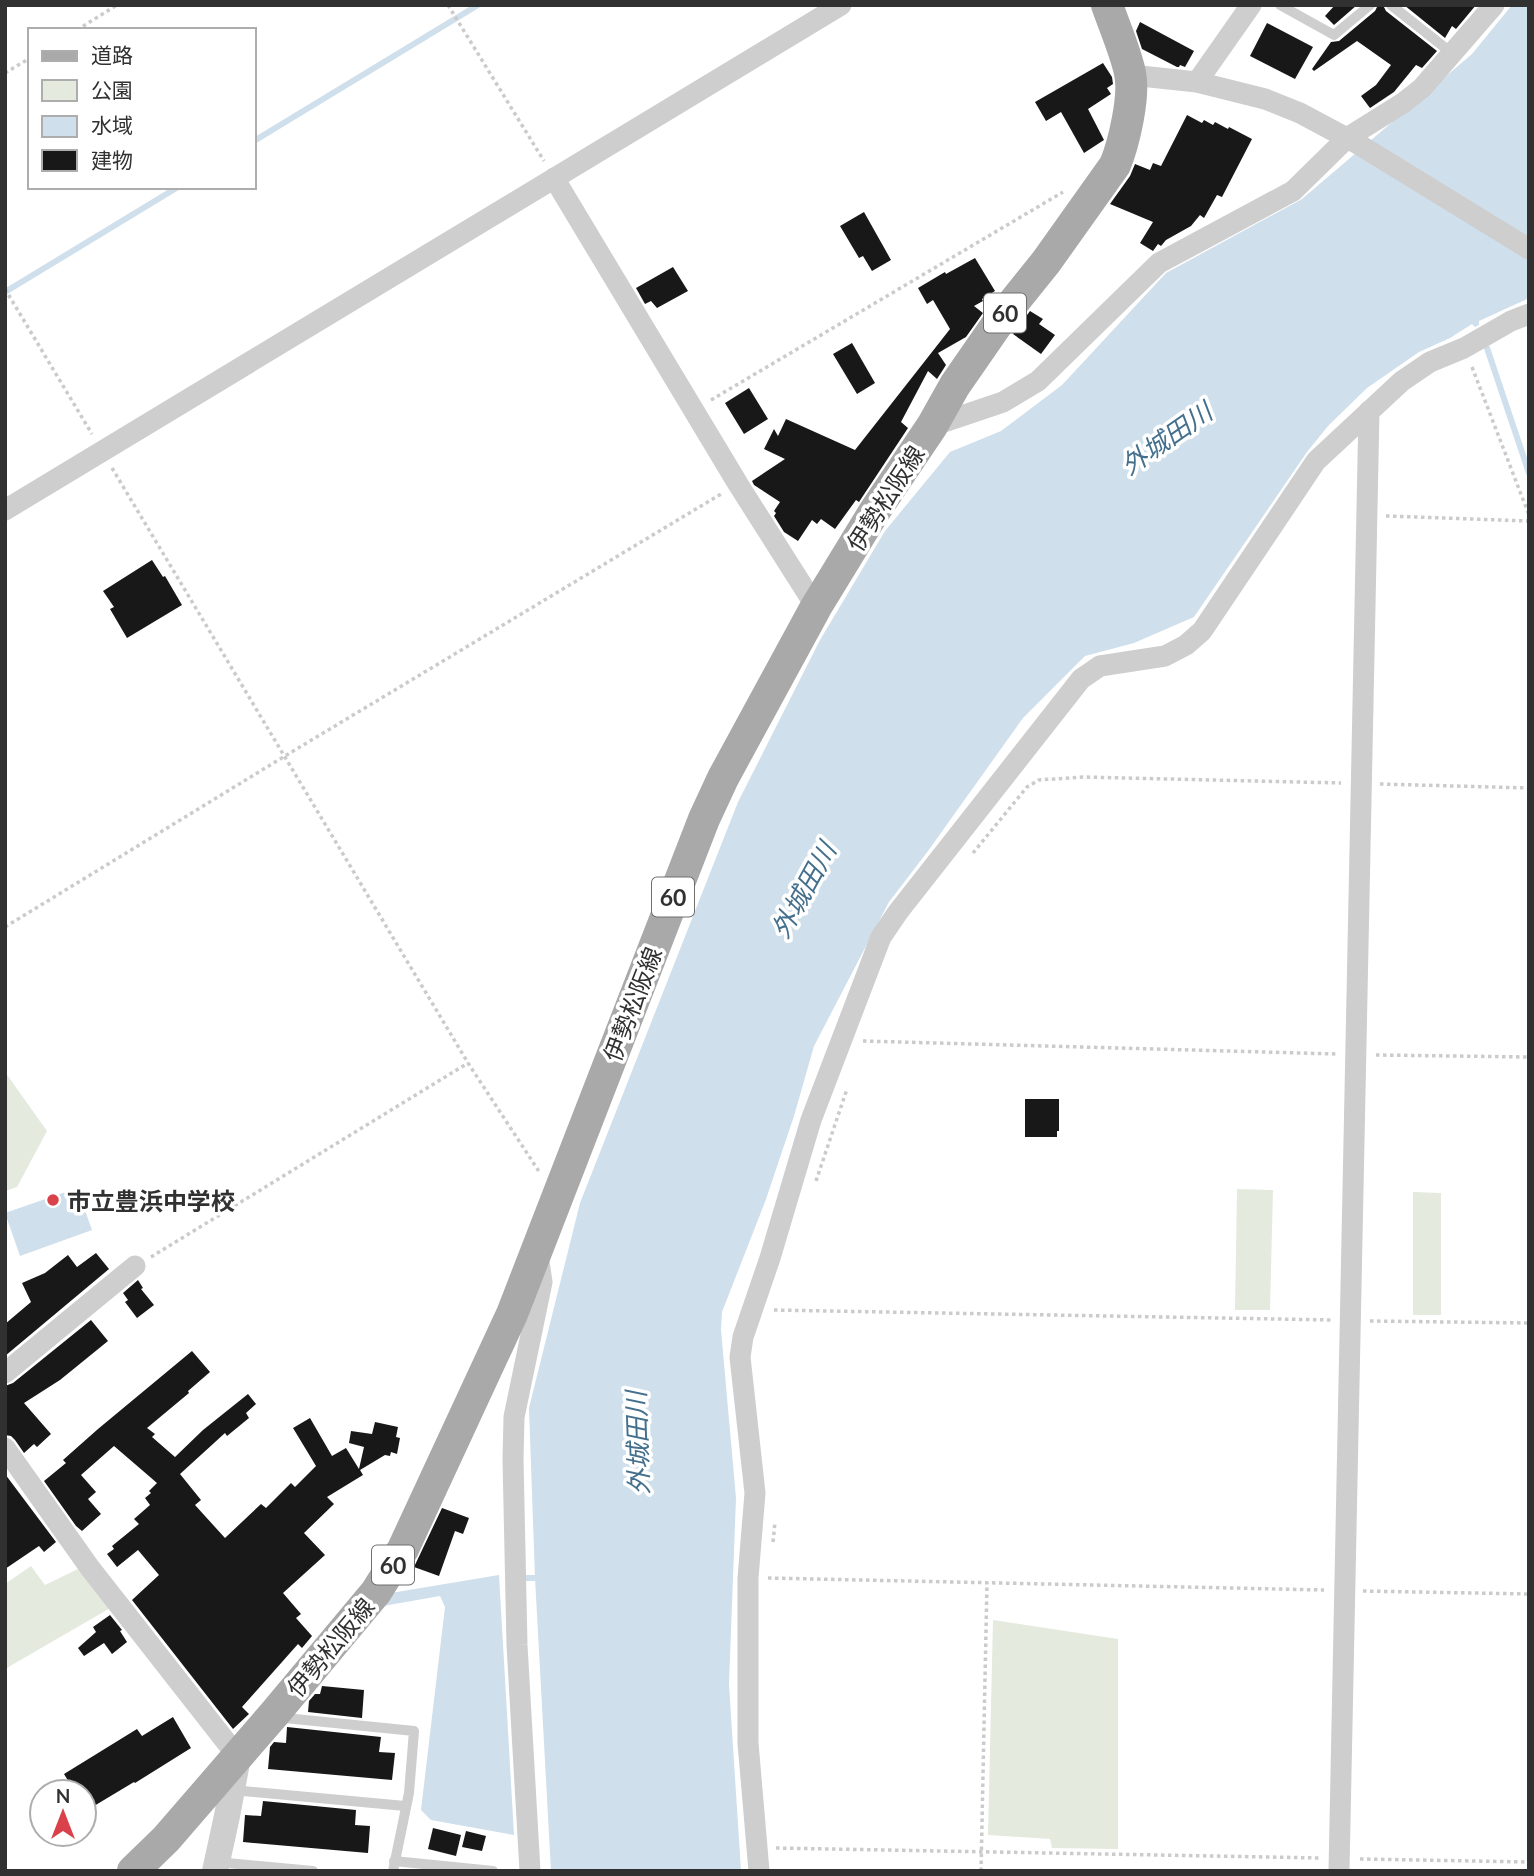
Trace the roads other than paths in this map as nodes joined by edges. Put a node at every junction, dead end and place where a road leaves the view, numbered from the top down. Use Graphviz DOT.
graph roads {
  1 [pos="841,5"];
  2 [pos="1107,5"];
  3 [pos="1251,5"];
  4 [pos="1280,5"];
  5 [pos="1370,5"];
  6 [pos="1391,5"];
  7 [pos="1494,5"];
  8 [pos="1453,54"];
  9 [pos="1131,75"];
  10 [pos="1197,82"];
  11 [pos="1353,141"];
  12 [pos="554,178"];
  13 [pos="1529,248"];
  14 [pos="1529,314"];
  15 [pos="1369,411"];
  16 [pos="932,426"];
  17 [pos="5,510"];
  18 [pos="816,607"];
  19 [pos="537,1250"];
  20 [pos="135,1266"];
  21 [pos="5,1373"];
  22 [pos="5,1448"];
  23 [pos="275,1713"];
  24 [pos="238,1757"];
  25 [pos="232,1790"];
  26 [pos="405,1807"];
  27 [pos="1339,1865"];
  28 [pos="216,1866"];
  29 [pos="393,1866"];
  30 [pos="134,1871"];
  31 [pos="313,1871"];
  32 [pos="492,1871"];
  33 [pos="530,1871"];
  34 [pos="759,1871"];
  1 -- 12 [label="street"];
  2 -- 9 [label="main road, 伊勢松阪線 / 60"];
  3 -- 10 [label="street"];
  4 -- 5 [label="lane"];
  6 -- 8 [label="lane"];
  7 -- 8 [label="street"];
  8 -- 11 [label="street"];
  9 -- 10 [label="street"];
  9 -- 16 [label="main road, 伊勢松阪線 / 60"];
  10 -- 11 [label="street"];
  11 -- 13 [label="street"];
  11 -- 16 [label="street"];
  12 -- 17 [label="street"];
  12 -- 18 [label="street"];
  14 -- 15 [label="street"];
  15 -- 27 [label="street"];
  15 -- 34 [label="street"];
  16 -- 18 [label="main road, 伊勢松阪線 / 60"];
  18 -- 19 [label="main road, 伊勢松阪線 / 60"];
  19 -- 23 [label="main road, 伊勢松阪線 / 60"];
  19 -- 33 [label="street"];
  20 -- 21 [label="street"];
  22 -- 24 [label="street"];
  23 -- 24 [label="main road, 伊勢松阪線 / 60"];
  23 -- 26 [label="lane"];
  24 -- 25 [label="street"];
  24 -- 30 [label="main road, 伊勢松阪線 / 60"];
  25 -- 26 [label="lane"];
  25 -- 28 [label="street"];
  26 -- 29 [label="lane"];
  28 -- 31 [label="lane"];
  29 -- 32 [label="lane"];
}
